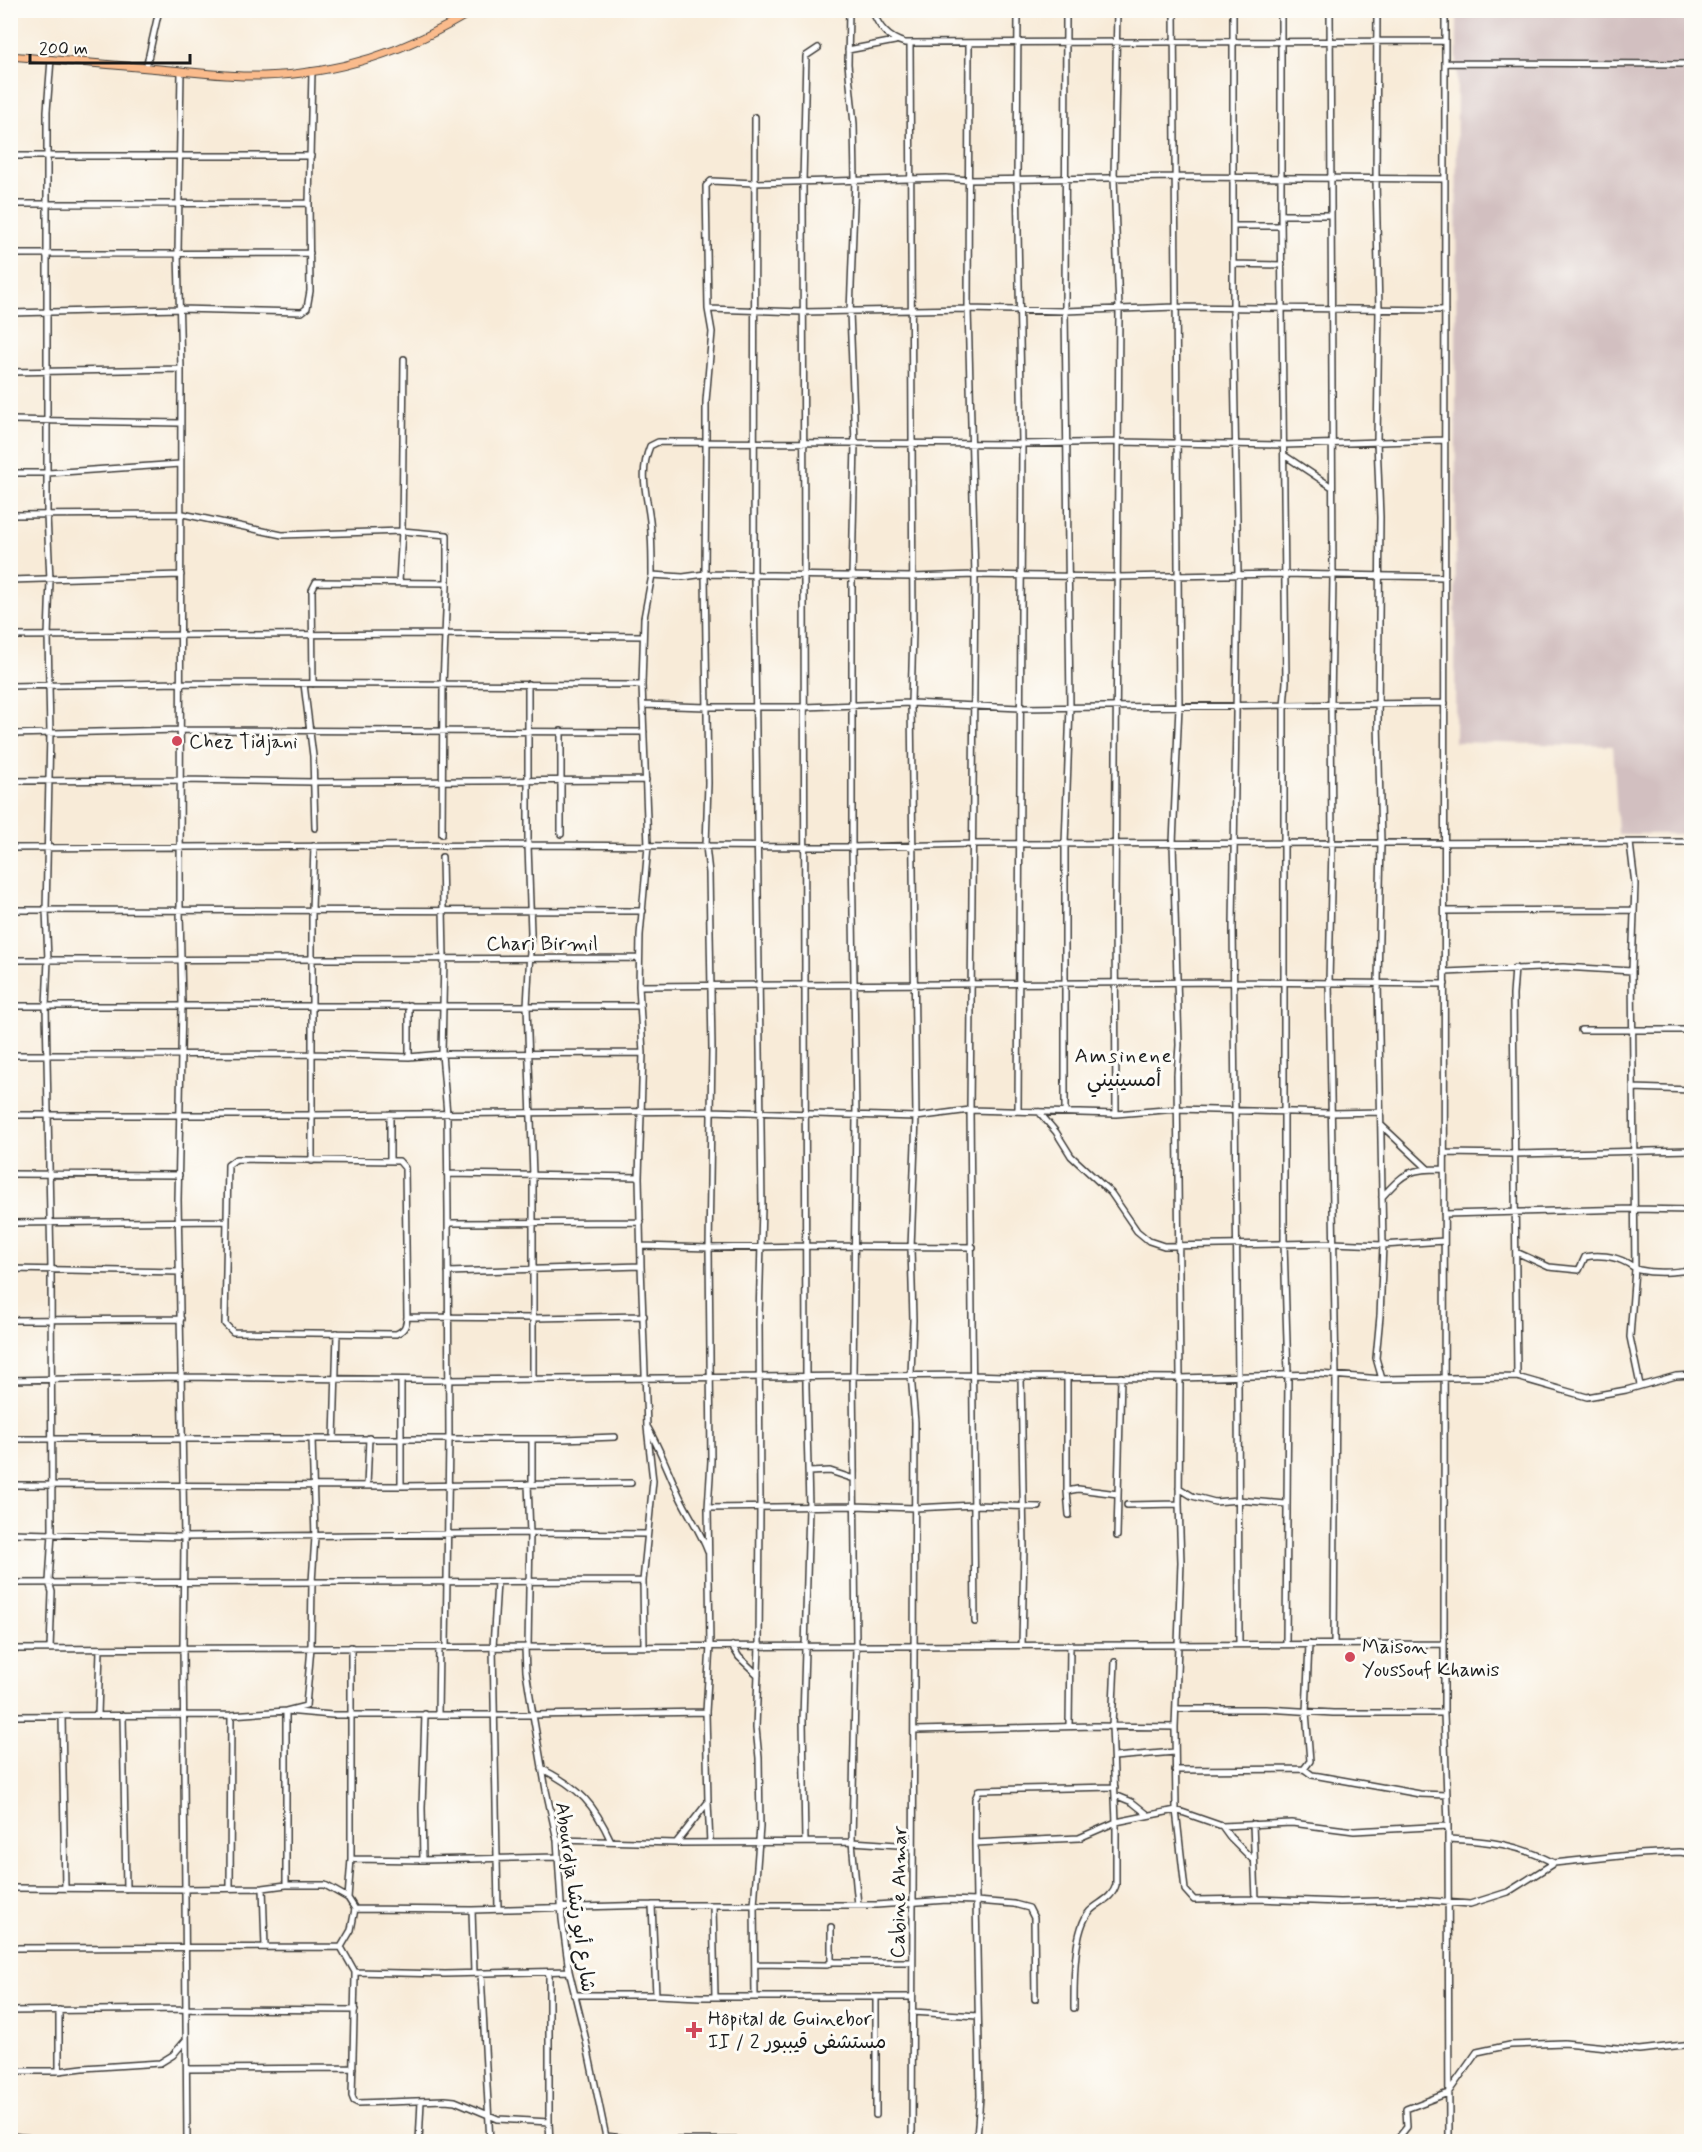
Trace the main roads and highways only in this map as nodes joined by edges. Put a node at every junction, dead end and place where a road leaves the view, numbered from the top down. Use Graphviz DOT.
graph roads {
  1 [pos="474,10"];
  2 [pos="10,56"];
  1 -- 2 [label="main road"];
}
